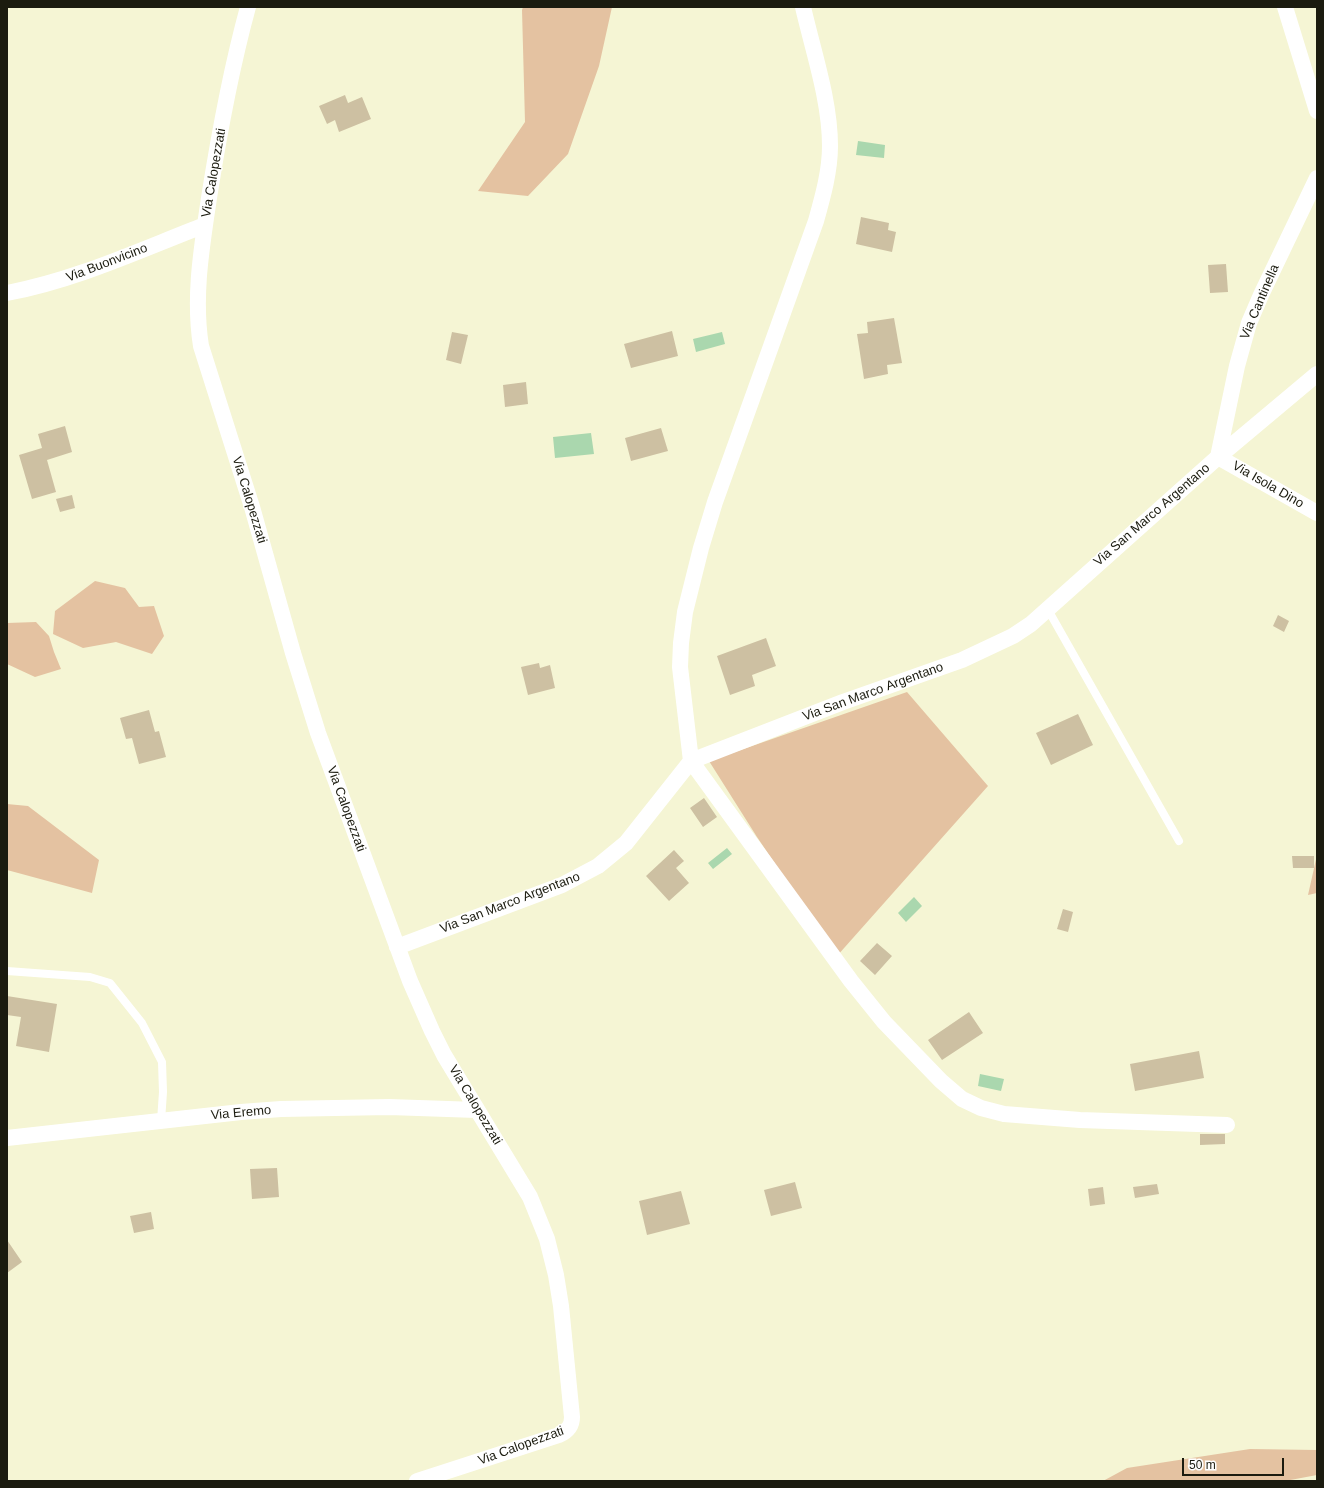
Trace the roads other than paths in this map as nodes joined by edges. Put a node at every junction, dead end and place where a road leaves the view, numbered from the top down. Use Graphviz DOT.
graph roads {
  1 [pos="248,7"];
  2 [pos="803,7"];
  3 [pos="1286,7"];
  4 [pos="1317,111"];
  5 [pos="1317,178"];
  6 [pos="205,225"];
  7 [pos="7,293"];
  8 [pos="1317,374"];
  9 [pos="1218,456"];
  10 [pos="1317,512"];
  11 [pos="1047,608"];
  12 [pos="691,761"];
  13 [pos="1179,841"];
  14 [pos="397,946"];
  15 [pos="7,971"];
  16 [pos="477,1110"];
  17 [pos="161,1121"];
  18 [pos="1226,1125"];
  19 [pos="8,1136"];
  20 [pos="417,1481"];
  1 -- 6 [label="street, Via Calopezzati"];
  2 -- 12 [label="street"];
  3 -- 4 [label="street"];
  5 -- 9 [label="street, Via Cantinella"];
  6 -- 7 [label="street, Via Buonvicino"];
  6 -- 14 [label="street, Via Calopezzati"];
  8 -- 9 [label="street, Via San Marco Argentano"];
  9 -- 10 [label="street, Via Isola Dino"];
  9 -- 11 [label="street, Via San Marco Argentano"];
  11 -- 12 [label="street, Via San Marco Argentano"];
  11 -- 13 [label="lane"];
  12 -- 14 [label="street, Via San Marco Argentano"];
  12 -- 18 [label="street"];
  14 -- 16 [label="street, Via Calopezzati"];
  15 -- 17 [label="lane"];
  16 -- 17 [label="street, Via Eremo"];
  16 -- 20 [label="street, Via Calopezzati"];
  17 -- 19 [label="street, Via Eremo"];
}
